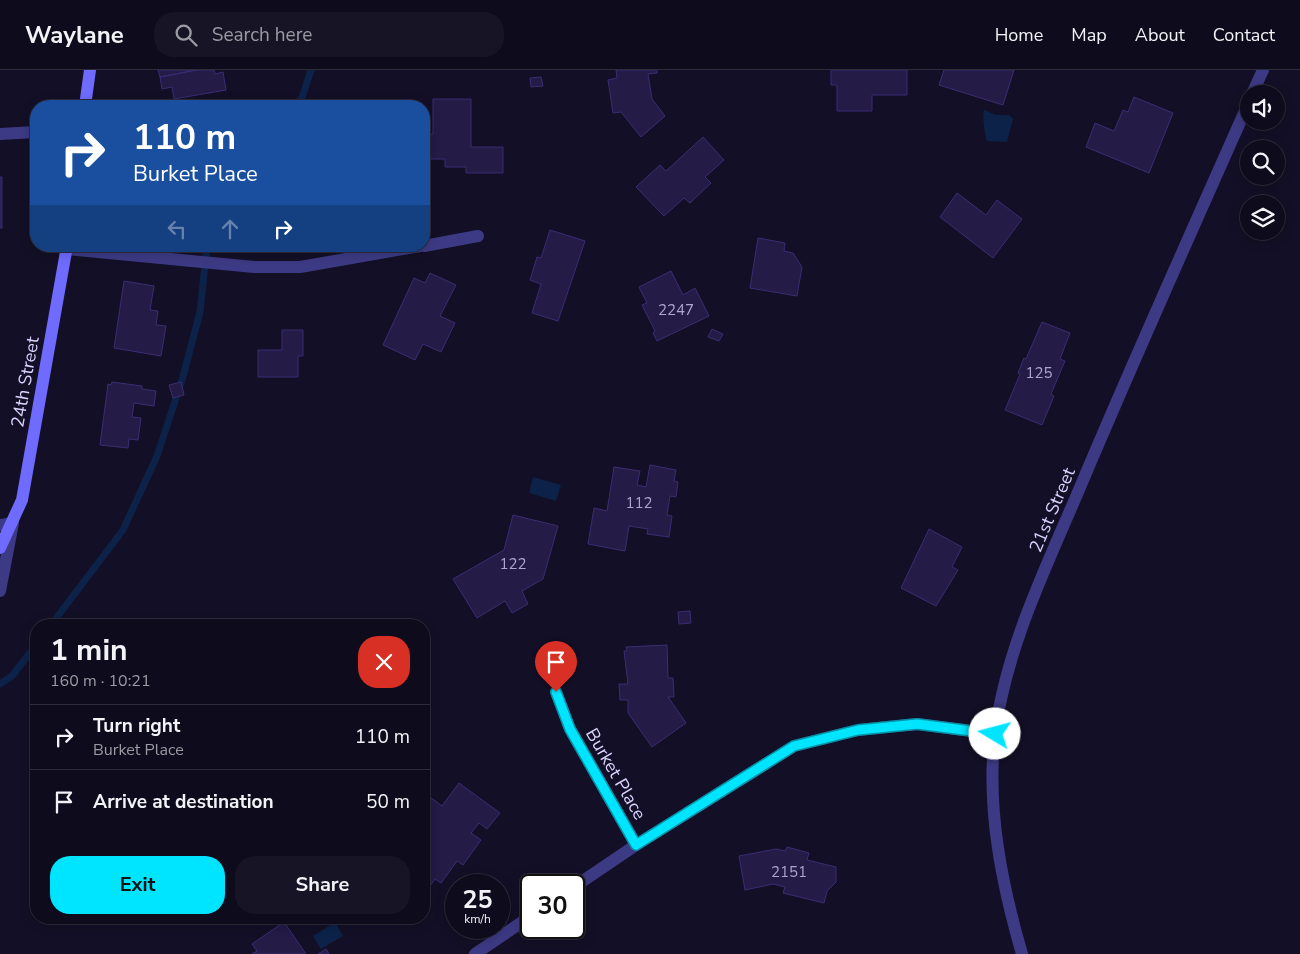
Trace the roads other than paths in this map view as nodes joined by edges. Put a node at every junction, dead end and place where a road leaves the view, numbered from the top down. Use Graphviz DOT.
graph roads {
  1 [pos="90,70"];
  2 [pos="1263,70"];
  3 [pos="1256,85"];
  4 [pos="86,100"];
  5 [pos="1240,123"];
  6 [pos="30,132"];
  7 [pos="0,134"];
  8 [pos="478,236"];
  9 [pos="430,245"];
  10 [pos="66,252"];
  11 [pos="106,252"];
  12 [pos="387,252"];
  13 [pos="6,524"];
  14 [pos="0,548"];
  15 [pos="0,591"];
  16 [pos="556,692"];
  17 [pos="995,734"];
  18 [pos="636,845"];
  19 [pos="585,880"];
  20 [pos="520,923"];
  21 [pos="475,954"];
  22 [pos="1022,954"];
  1 -- 4 [label="main road"];
  2 -- 3 [label="street"];
  5 -- 17 [label="street, 21st Street"];
  6 -- 7 [label="street"];
  8 -- 9 [label="street"];
  10 -- 13 [label="main road, 24th Street"];
  11 -- 12 [label="street"];
  13 -- 14 [label="main road, 24th Street"];
  13 -- 15 [label="street"];
  16 -- 18 [label="street, Burket Place"];
  17 -- 18 [label="street"];
  17 -- 22 [label="street, 21st Street"];
  18 -- 19 [label="street"];
  20 -- 21 [label="street"];
}
